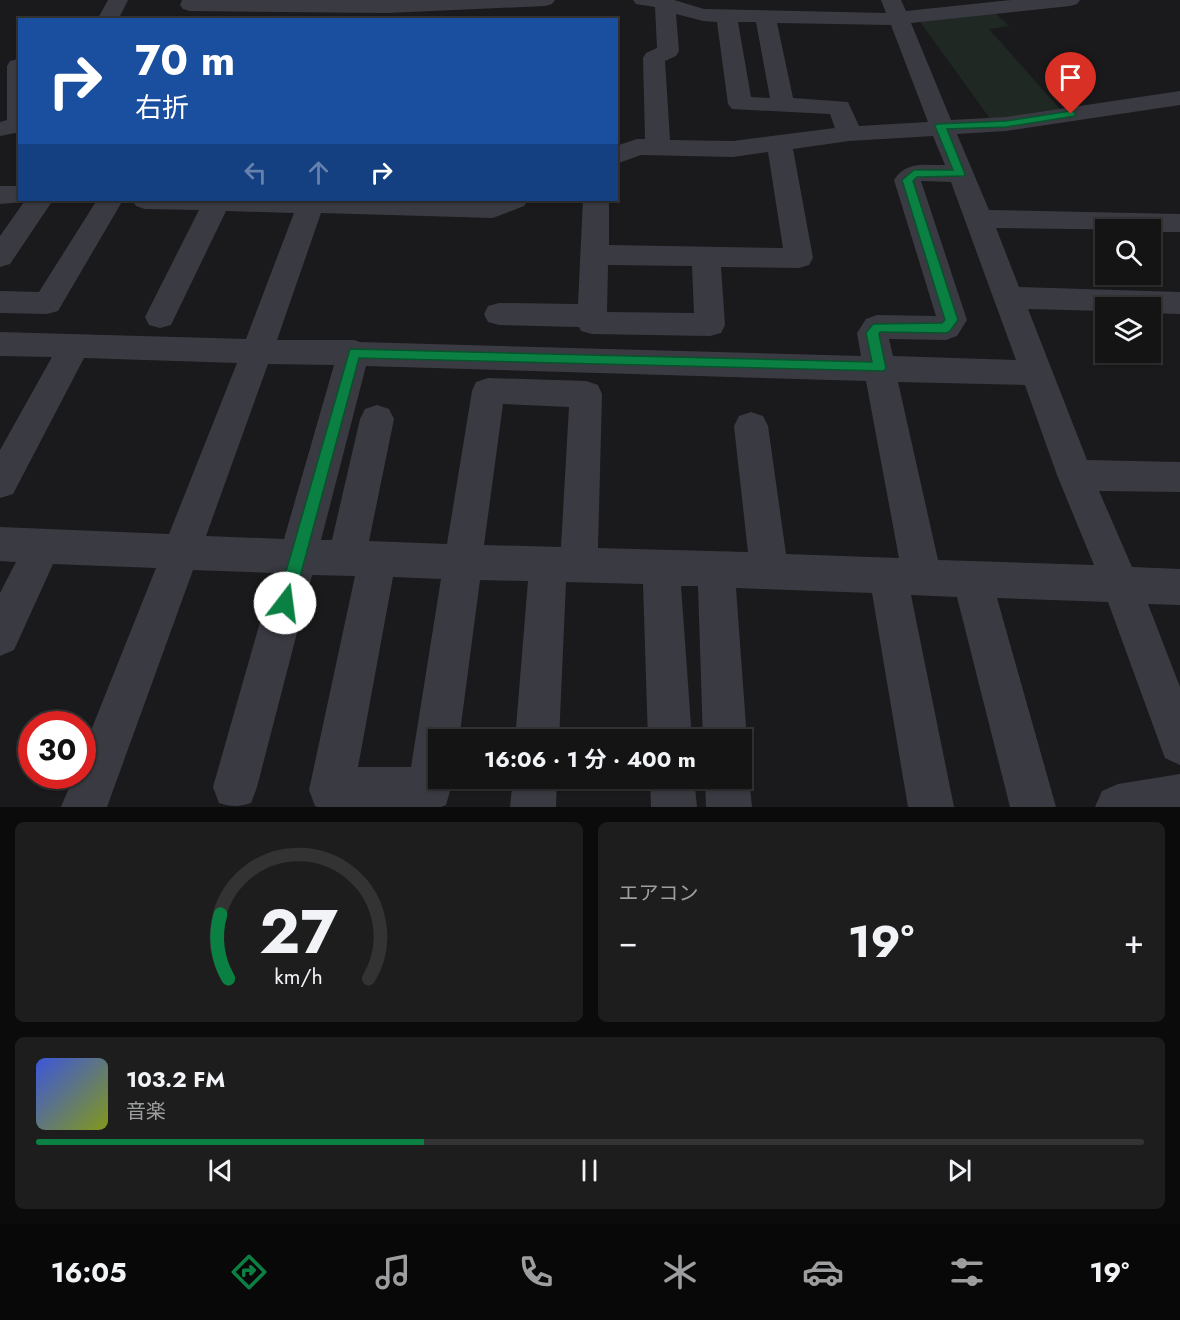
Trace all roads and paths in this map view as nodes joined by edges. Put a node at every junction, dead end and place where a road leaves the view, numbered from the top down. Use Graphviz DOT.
graph roads {
  1 [pos="118,0"];
  2 [pos="192,0"];
  3 [pos="545,0"];
  4 [pos="786,0"];
  5 [pos="1070,0"];
  6 [pos="654,2"];
  7 [pos="387,9"];
  8 [pos="895,9"];
  9 [pos="213,12"];
  10 [pos="262,13"];
  11 [pos="726,16"];
  12 [pos="765,17"];
  13 [pos="108,18"];
  14 [pos="802,18"];
  15 [pos="13,66"];
  16 [pos="1180,98"];
  17 [pos="18,104"];
  18 [pos="783,105"];
  19 [pos="18,125"];
  20 [pos="940,126"];
  21 [pos="0,129"];
  22 [pos="849,134"];
  23 [pos="779,143"];
  24 [pos="658,149"];
  25 [pos="618,155"];
  26 [pos="960,174"];
  27 [pos="0,195"];
  28 [pos="18,195"];
  29 [pos="39,201"];
  30 [pos="109,201"];
  31 [pos="217,201"];
  32 [pos="311,201"];
  33 [pos="512,201"];
  34 [pos="596,201"];
  35 [pos="979,219"];
  36 [pos="1180,224"];
  37 [pos="594,255"];
  38 [pos="0,257"];
  39 [pos="706,258"];
  40 [pos="1007,297"];
  41 [pos="0,302"];
  42 [pos="1180,303"];
  43 [pos="500,314"];
  44 [pos="592,316"];
  45 [pos="160,317"];
  46 [pos="0,344"];
  47 [pos="75,345"];
  48 [pos="258,349"];
  49 [pos="354,352"];
  50 [pos="879,368"];
  51 [pos="1036,373"];
  52 [pos="377,419"];
  53 [pos="752,426"];
  54 [pos="1075,475"];
  55 [pos="1180,477"];
  56 [pos="0,483"];
  57 [pos="0,544"];
  58 [pos="44,545"];
  59 [pos="180,551"];
  60 [pos="297,557"];
  61 [pos="362,559"];
  62 [pos="461,561"];
  63 [pos="564,564"];
  64 [pos="661,567"];
  65 [pos="716,569"];
  66 [pos="768,571"];
  67 [pos="905,575"];
  68 [pos="972,579"];
  69 [pos="1121,585"];
  70 [pos="1180,587"];
  71 [pos="0,636"];
  72 [pos="539,729"];
  73 [pos="669,729"];
  74 [pos="724,729"];
  75 [pos="1180,743"];
  76 [pos="235,787"];
  77 [pos="534,789"];
  78 [pos="673,789"];
  79 [pos="728,789"];
  80 [pos="1180,797"];
  81 [pos="84,807"];
  82 [pos="533,807"];
  83 [pos="674,807"];
  84 [pos="729,807"];
  85 [pos="931,807"];
  86 [pos="1033,807"];
  87 [pos="1118,807"];
  1 -- 13 [label="street"];
  2 -- 9 [label="street"];
  3 -- 7 [label="street"];
  4 -- 14 [label="street"];
  5 -- 8 [label="street"];
  6 -- 11 [label="street"];
  6 -- 24 [label="street"];
  7 -- 10 [label="street"];
  8 -- 14 [label="street"];
  8 -- 20 [label="street"];
  9 -- 10 [label="street"];
  11 -- 12 [label="street"];
  11 -- 18 [label="street"];
  12 -- 14 [label="street"];
  12 -- 18 [label="street"];
  15 -- 17 [label="street"];
  16 -- 20 [label="street"];
  18 -- 22 [label="street"];
  19 -- 21 [label="street"];
  20 -- 22 [label="street"];
  20 -- 26 [label="street"];
  22 -- 23 [label="street"];
  23 -- 24 [label="street"];
  23 -- 39 [label="street"];
  24 -- 25 [label="street"];
  26 -- 35 [label="street"];
  26 -- 50 [label="street"];
  27 -- 28 [label="street"];
  29 -- 38 [label="street"];
  30 -- 41 [label="street"];
  31 -- 32 [label="street"];
  31 -- 45 [label="street"];
  32 -- 33 [label="street"];
  32 -- 48 [label="street"];
  34 -- 37 [label="street"];
  35 -- 36 [label="street"];
  35 -- 40 [label="street"];
  37 -- 39 [label="street"];
  37 -- 44 [label="street"];
  39 -- 44 [label="street"];
  40 -- 42 [label="street"];
  40 -- 51 [label="street"];
  43 -- 44 [label="street"];
  46 -- 47 [label="street"];
  47 -- 48 [label="street"];
  47 -- 56 [label="street"];
  48 -- 49 [label="street"];
  48 -- 59 [label="street"];
  49 -- 50 [label="street"];
  49 -- 60 [label="street"];
  50 -- 51 [label="street"];
  50 -- 67 [label="street"];
  51 -- 54 [label="street"];
  52 -- 61 [label="street"];
  53 -- 66 [label="street"];
  54 -- 55 [label="street"];
  54 -- 69 [label="street"];
  57 -- 58 [label="street"];
  58 -- 59 [label="street"];
  58 -- 71 [label="street"];
  59 -- 60 [label="street"];
  59 -- 81 [label="street"];
  60 -- 61 [label="street"];
  60 -- 76 [label="street"];
  61 -- 62 [label="street"];
  61 -- 62 [label="street"];
  62 -- 63 [label="street"];
  62 -- 63 [label="street"];
  63 -- 64 [label="street"];
  63 -- 72 [label="street"];
  64 -- 65 [label="street"];
  64 -- 73 [label="street"];
  65 -- 66 [label="street"];
  65 -- 74 [label="street"];
  66 -- 67 [label="street"];
  67 -- 68 [label="street"];
  67 -- 85 [label="street"];
  68 -- 69 [label="street"];
  68 -- 86 [label="street"];
  69 -- 70 [label="street"];
  69 -- 75 [label="street"];
  77 -- 82 [label="street"];
  78 -- 83 [label="street"];
  79 -- 84 [label="street"];
  80 -- 87 [label="street"];
}
